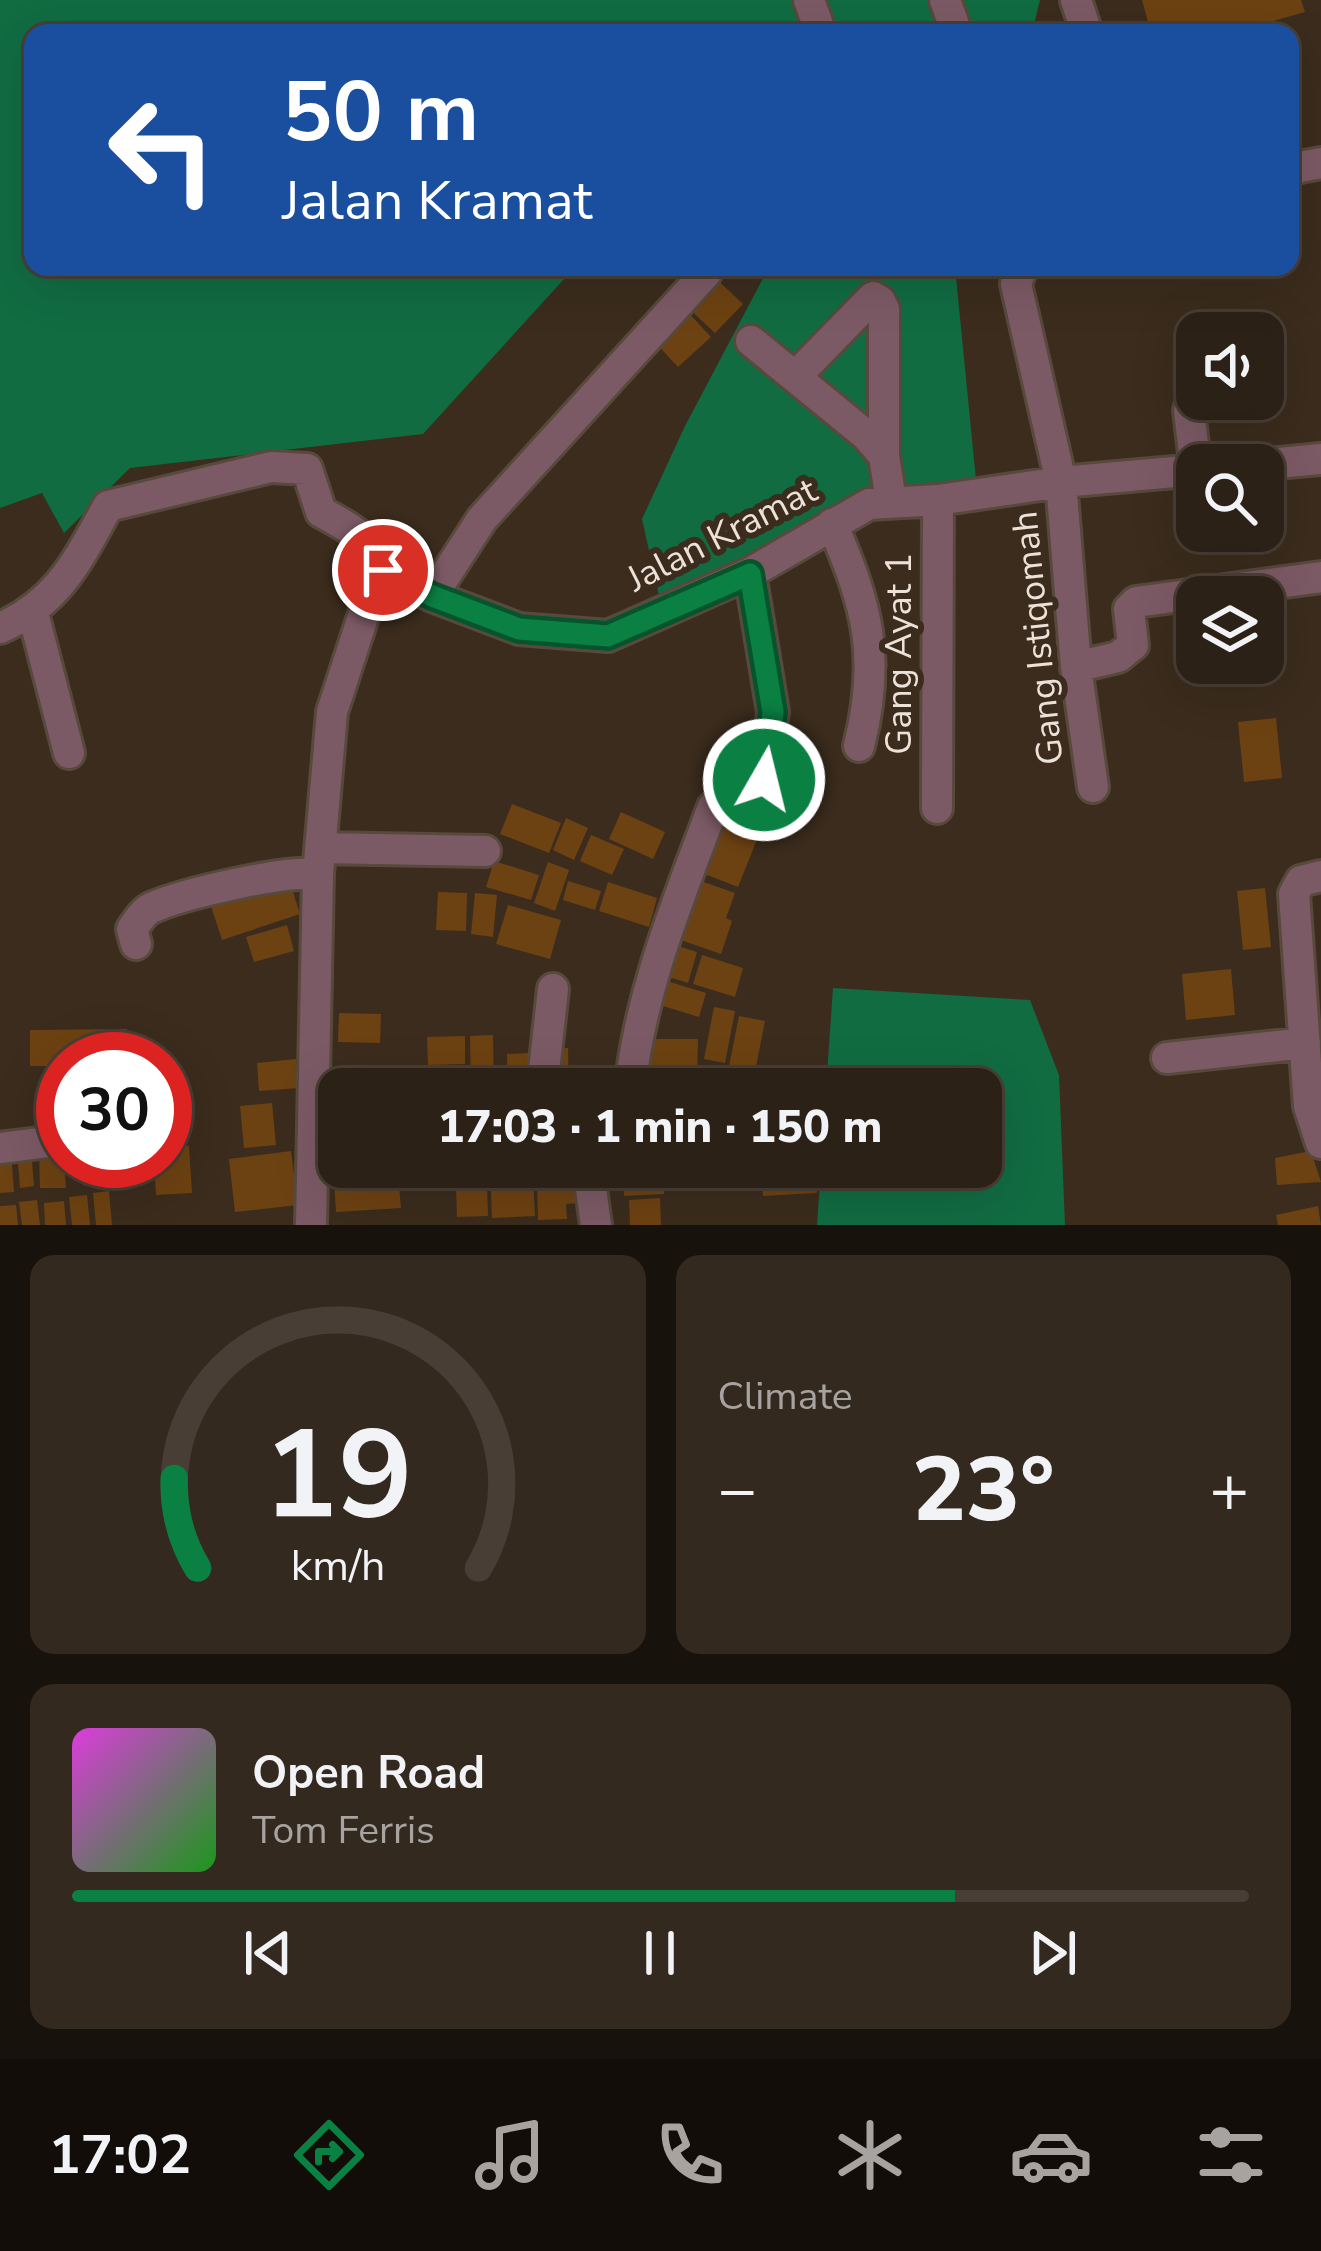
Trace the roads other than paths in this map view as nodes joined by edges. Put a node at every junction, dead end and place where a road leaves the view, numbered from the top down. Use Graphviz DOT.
graph roads {
  1 [pos="703,276"];
  2 [pos="1019,276"];
  3 [pos="751,341"];
  4 [pos="796,377"];
  5 [pos="884,455"];
  6 [pos="1320,462"];
  7 [pos="1284,464"];
  8 [pos="1176,473"];
  9 [pos="1061,482"];
  10 [pos="938,500"];
  11 [pos="891,501"];
  12 [pos="832,524"];
  13 [pos="383,570"];
  14 [pos="750,574"];
  15 [pos="1321,577"];
  16 [pos="432,596"];
  17 [pos="33,613"];
  18 [pos="0,628"];
  19 [pos="1076,667"];
  20 [pos="859,746"];
  21 [pos="69,753"];
  22 [pos="764,780"];
  23 [pos="1094,787"];
  24 [pos="713,807"];
  25 [pos="937,808"];
  26 [pos="485,850"];
  27 [pos="319,861"];
  28 [pos="1321,876"];
  29 [pos="136,944"];
  30 [pos="553,989"];
  31 [pos="1305,1043"];
  32 [pos="1167,1058"];
  33 [pos="324,1068"];
  34 [pos="544,1068"];
  35 [pos="633,1068"];
  36 [pos="1315,1105"];
  37 [pos="36,1143"];
  38 [pos="1321,1143"];
  39 [pos="0,1148"];
  40 [pos="318,1171"];
  41 [pos="591,1188"];
  42 [pos="311,1225"];
  43 [pos="596,1225"];
  1 -- 16 [label="street"];
  2 -- 9 [label="street, Gang Istiqomah"];
  3 -- 4 [label="street"];
  4 -- 5 [label="street"];
  4 -- 5 [label="street"];
  5 -- 11 [label="street"];
  6 -- 7 [label="street"];
  8 -- 9 [label="street, Jalan Kramat"];
  9 -- 10 [label="street, Jalan Kramat"];
  9 -- 19 [label="street, Gang Istiqomah"];
  10 -- 11 [label="street, Jalan Kramat"];
  10 -- 25 [label="street, Gang Ayat 1"];
  11 -- 12 [label="street, Jalan Kramat"];
  12 -- 14 [label="street, Jalan Kramat"];
  12 -- 20 [label="street"];
  13 -- 16 [label="street, Jalan Kramat"];
  13 -- 17 [label="street"];
  13 -- 27 [label="street"];
  14 -- 16 [label="street, Jalan Kramat"];
  14 -- 22 [label="street"];
  15 -- 19 [label="street"];
  17 -- 18 [label="street"];
  17 -- 21 [label="street"];
  19 -- 23 [label="street, Gang Istiqomah"];
  24 -- 35 [label="street"];
  26 -- 27 [label="street"];
  27 -- 29 [label="street"];
  27 -- 33 [label="street"];
  28 -- 31 [label="street"];
  30 -- 34 [label="street"];
  31 -- 32 [label="street"];
  31 -- 36 [label="street"];
  36 -- 38 [label="street"];
  37 -- 39 [label="street"];
  40 -- 42 [label="street"];
  41 -- 43 [label="street"];
}
